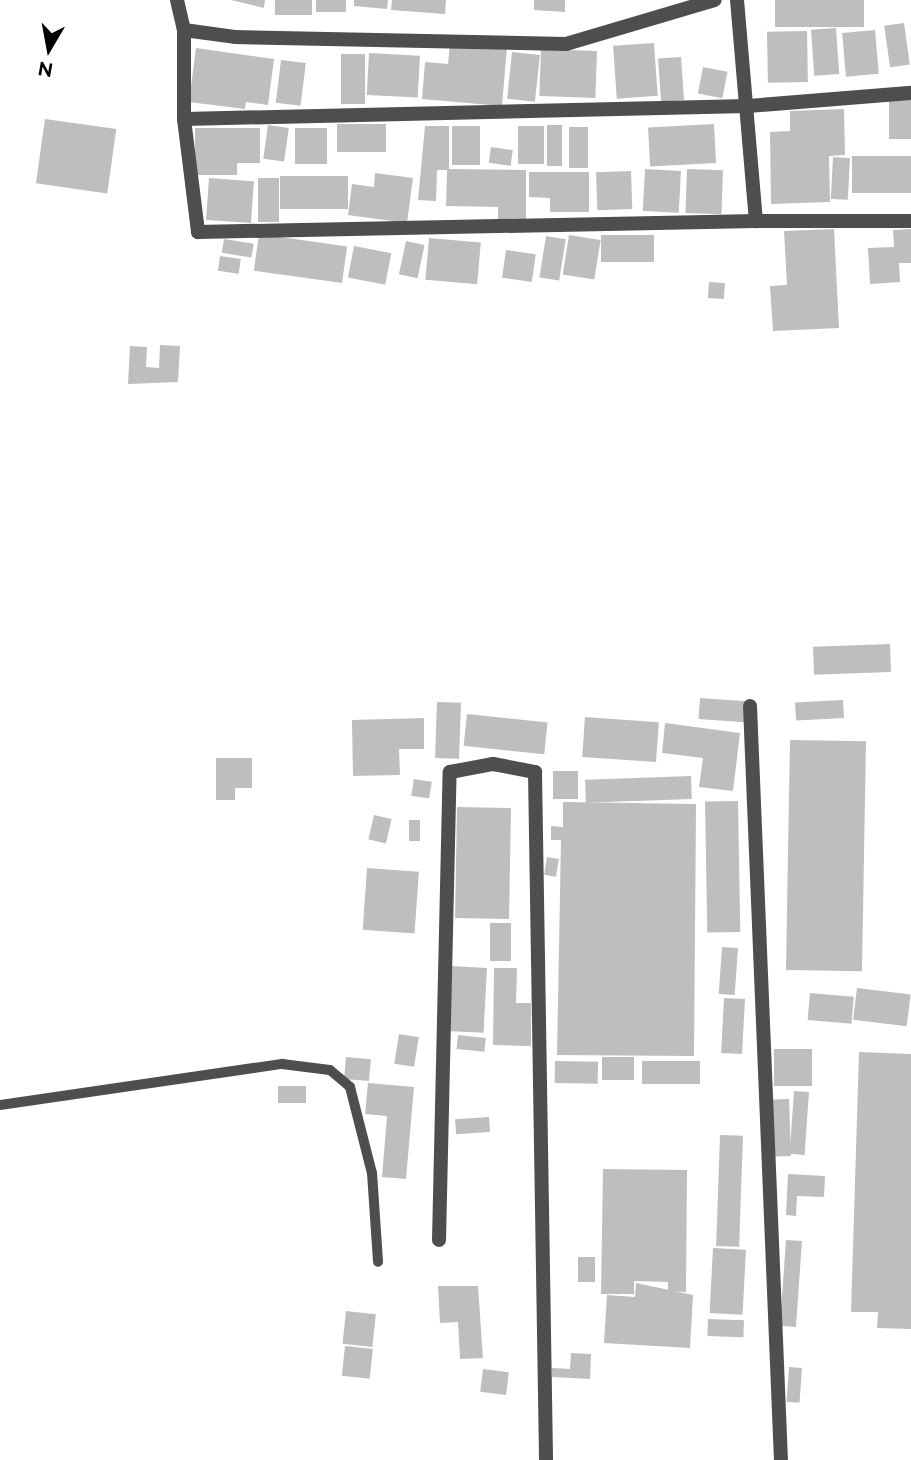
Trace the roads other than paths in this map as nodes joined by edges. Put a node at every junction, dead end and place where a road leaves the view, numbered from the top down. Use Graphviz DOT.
graph roads {
  1 [pos="177,0"];
  2 [pos="715,0"];
  3 [pos="737,0"];
  4 [pos="184,30"];
  5 [pos="911,93"];
  6 [pos="748,106"];
  7 [pos="184,119"];
  8 [pos="756,221"];
  9 [pos="911,221"];
  10 [pos="750,706"];
  11 [pos="0,1105"];
  12 [pos="439,1240"];
  13 [pos="378,1262"];
  14 [pos="546,1460"];
  15 [pos="781,1460"];
  1 -- 4 [label="street"];
  2 -- 4 [label="street"];
  3 -- 6 [label="street"];
  4 -- 7 [label="street"];
  5 -- 6 [label="street"];
  6 -- 7 [label="street"];
  6 -- 8 [label="street"];
  7 -- 8 [label="street"];
  8 -- 9 [label="street"];
  10 -- 15 [label="street"];
  11 -- 13 [label="lane"];
  12 -- 14 [label="street"];
}
